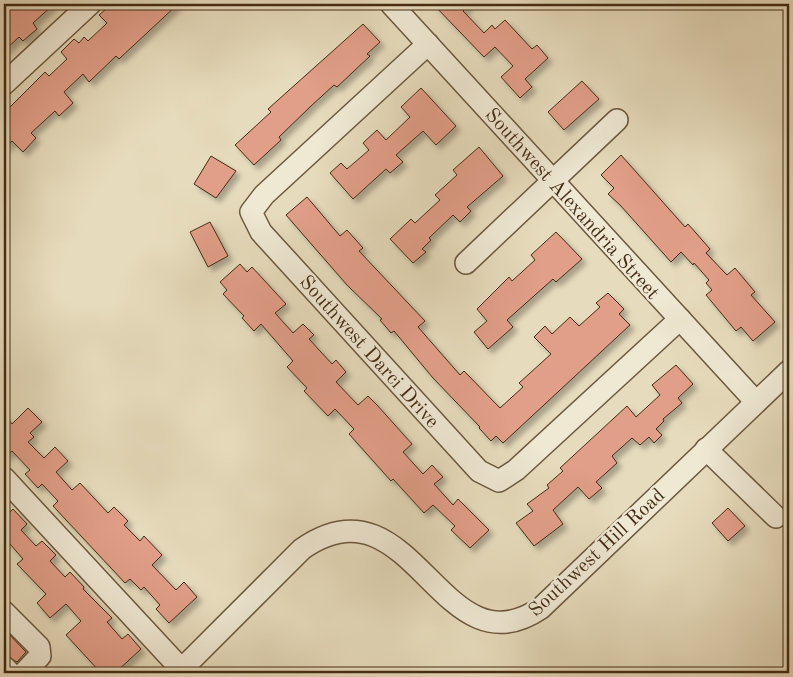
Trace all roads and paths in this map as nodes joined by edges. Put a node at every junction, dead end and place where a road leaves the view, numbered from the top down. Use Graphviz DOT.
graph roads {
  1 [pos="90,4"];
  2 [pos="391,4"];
  3 [pos="428,44"];
  4 [pos="4,84"];
  5 [pos="617,120"];
  6 [pos="553,181"];
  7 [pos="466,263"];
  8 [pos="680,319"];
  9 [pos="789,371"];
  10 [pos="756,402"];
  11 [pos="706,448"];
  12 [pos="4,478"];
  13 [pos="776,517"];
  14 [pos="4,612"];
  15 [pos="4,667"];
  16 [pos="180,672"];
  17 [pos="10,673"];
  18 [pos="24,673"];
  1 -- 4 [label="street"];
  2 -- 3 [label="street, Southwest Alexandria Street"];
  3 -- 6 [label="street, Southwest Alexandria Street"];
  3 -- 8 [label="street, Southwest Darci Drive"];
  5 -- 6 [label="street"];
  6 -- 7 [label="street"];
  6 -- 8 [label="street, Southwest Alexandria Street"];
  8 -- 10 [label="street, Southwest Alexandria Street"];
  9 -- 10 [label="street, Southwest Hill Road"];
  10 -- 11 [label="street, Southwest Hill Road"];
  11 -- 13 [label="street"];
  11 -- 16 [label="street, Southwest Hill Road"];
  12 -- 16 [label="street"];
  14 -- 18 [label="street"];
  15 -- 17 [label="street"];
}
